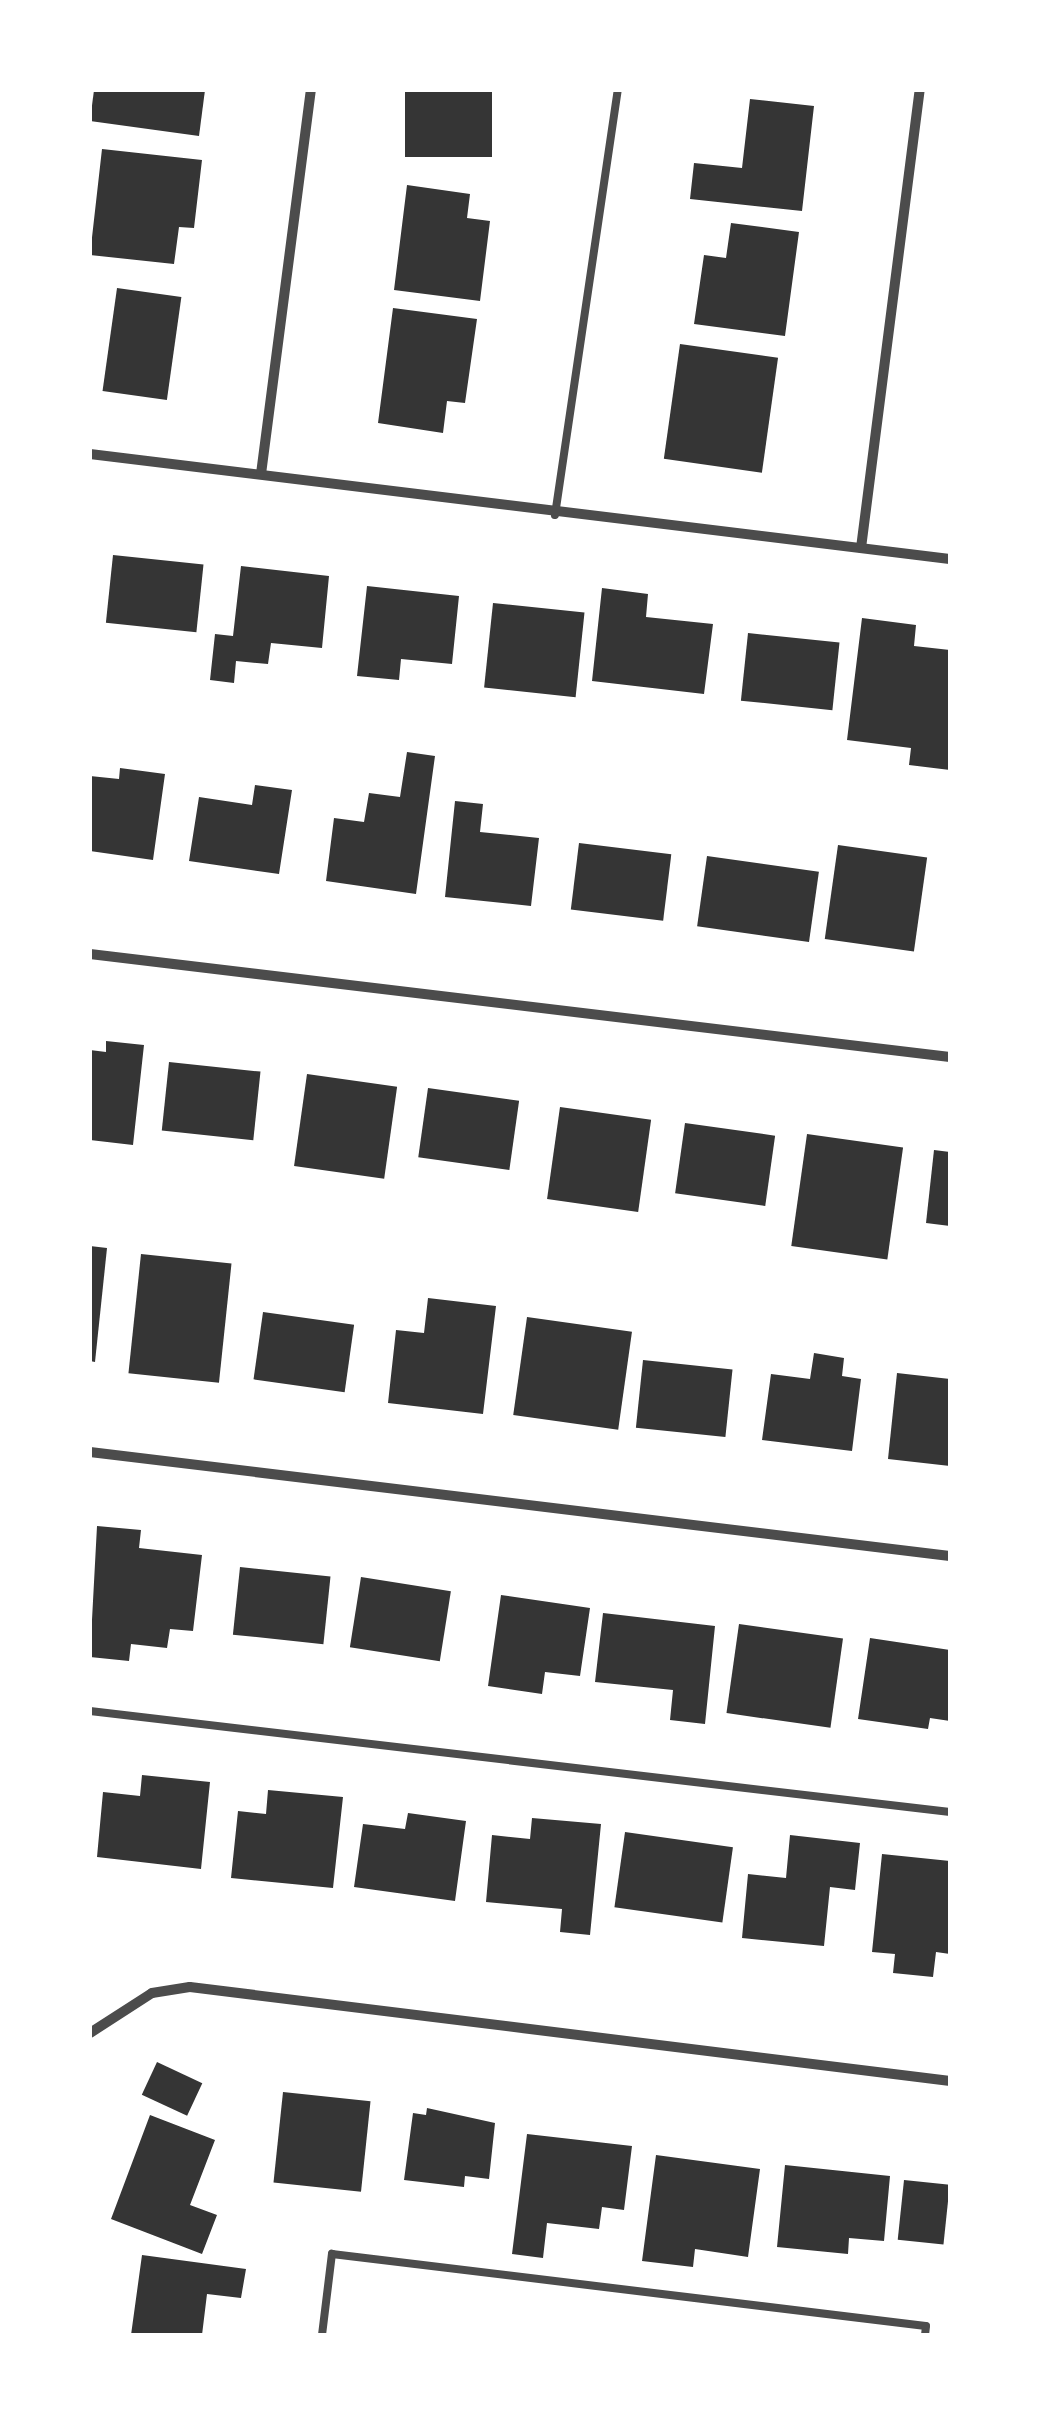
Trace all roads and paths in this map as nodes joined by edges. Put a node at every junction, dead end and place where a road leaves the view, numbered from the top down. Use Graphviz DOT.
graph roads {
  1 [pos="311,90"];
  2 [pos="618,90"];
  3 [pos="920,90"];
  4 [pos="90,454"];
  5 [pos="261,474"];
  6 [pos="555,515"];
  7 [pos="860,548"];
  8 [pos="950,559"];
  9 [pos="90,954"];
  10 [pos="950,1057"];
  11 [pos="90,1452"];
  12 [pos="950,1556"];
  13 [pos="90,1712"];
  14 [pos="950,1812"];
  15 [pos="90,2034"];
  16 [pos="950,2081"];
  17 [pos="322,2335"];
  18 [pos="925,2335"];
  1 -- 5 [label="street"];
  2 -- 6 [label="lane"];
  3 -- 7 [label="street"];
  4 -- 5 [label="street"];
  5 -- 6 [label="street"];
  6 -- 7 [label="street"];
  7 -- 8 [label="street"];
  9 -- 10 [label="street"];
  11 -- 12 [label="street"];
  13 -- 14 [label="lane"];
  15 -- 16 [label="street"];
  17 -- 18 [label="lane"];
}
